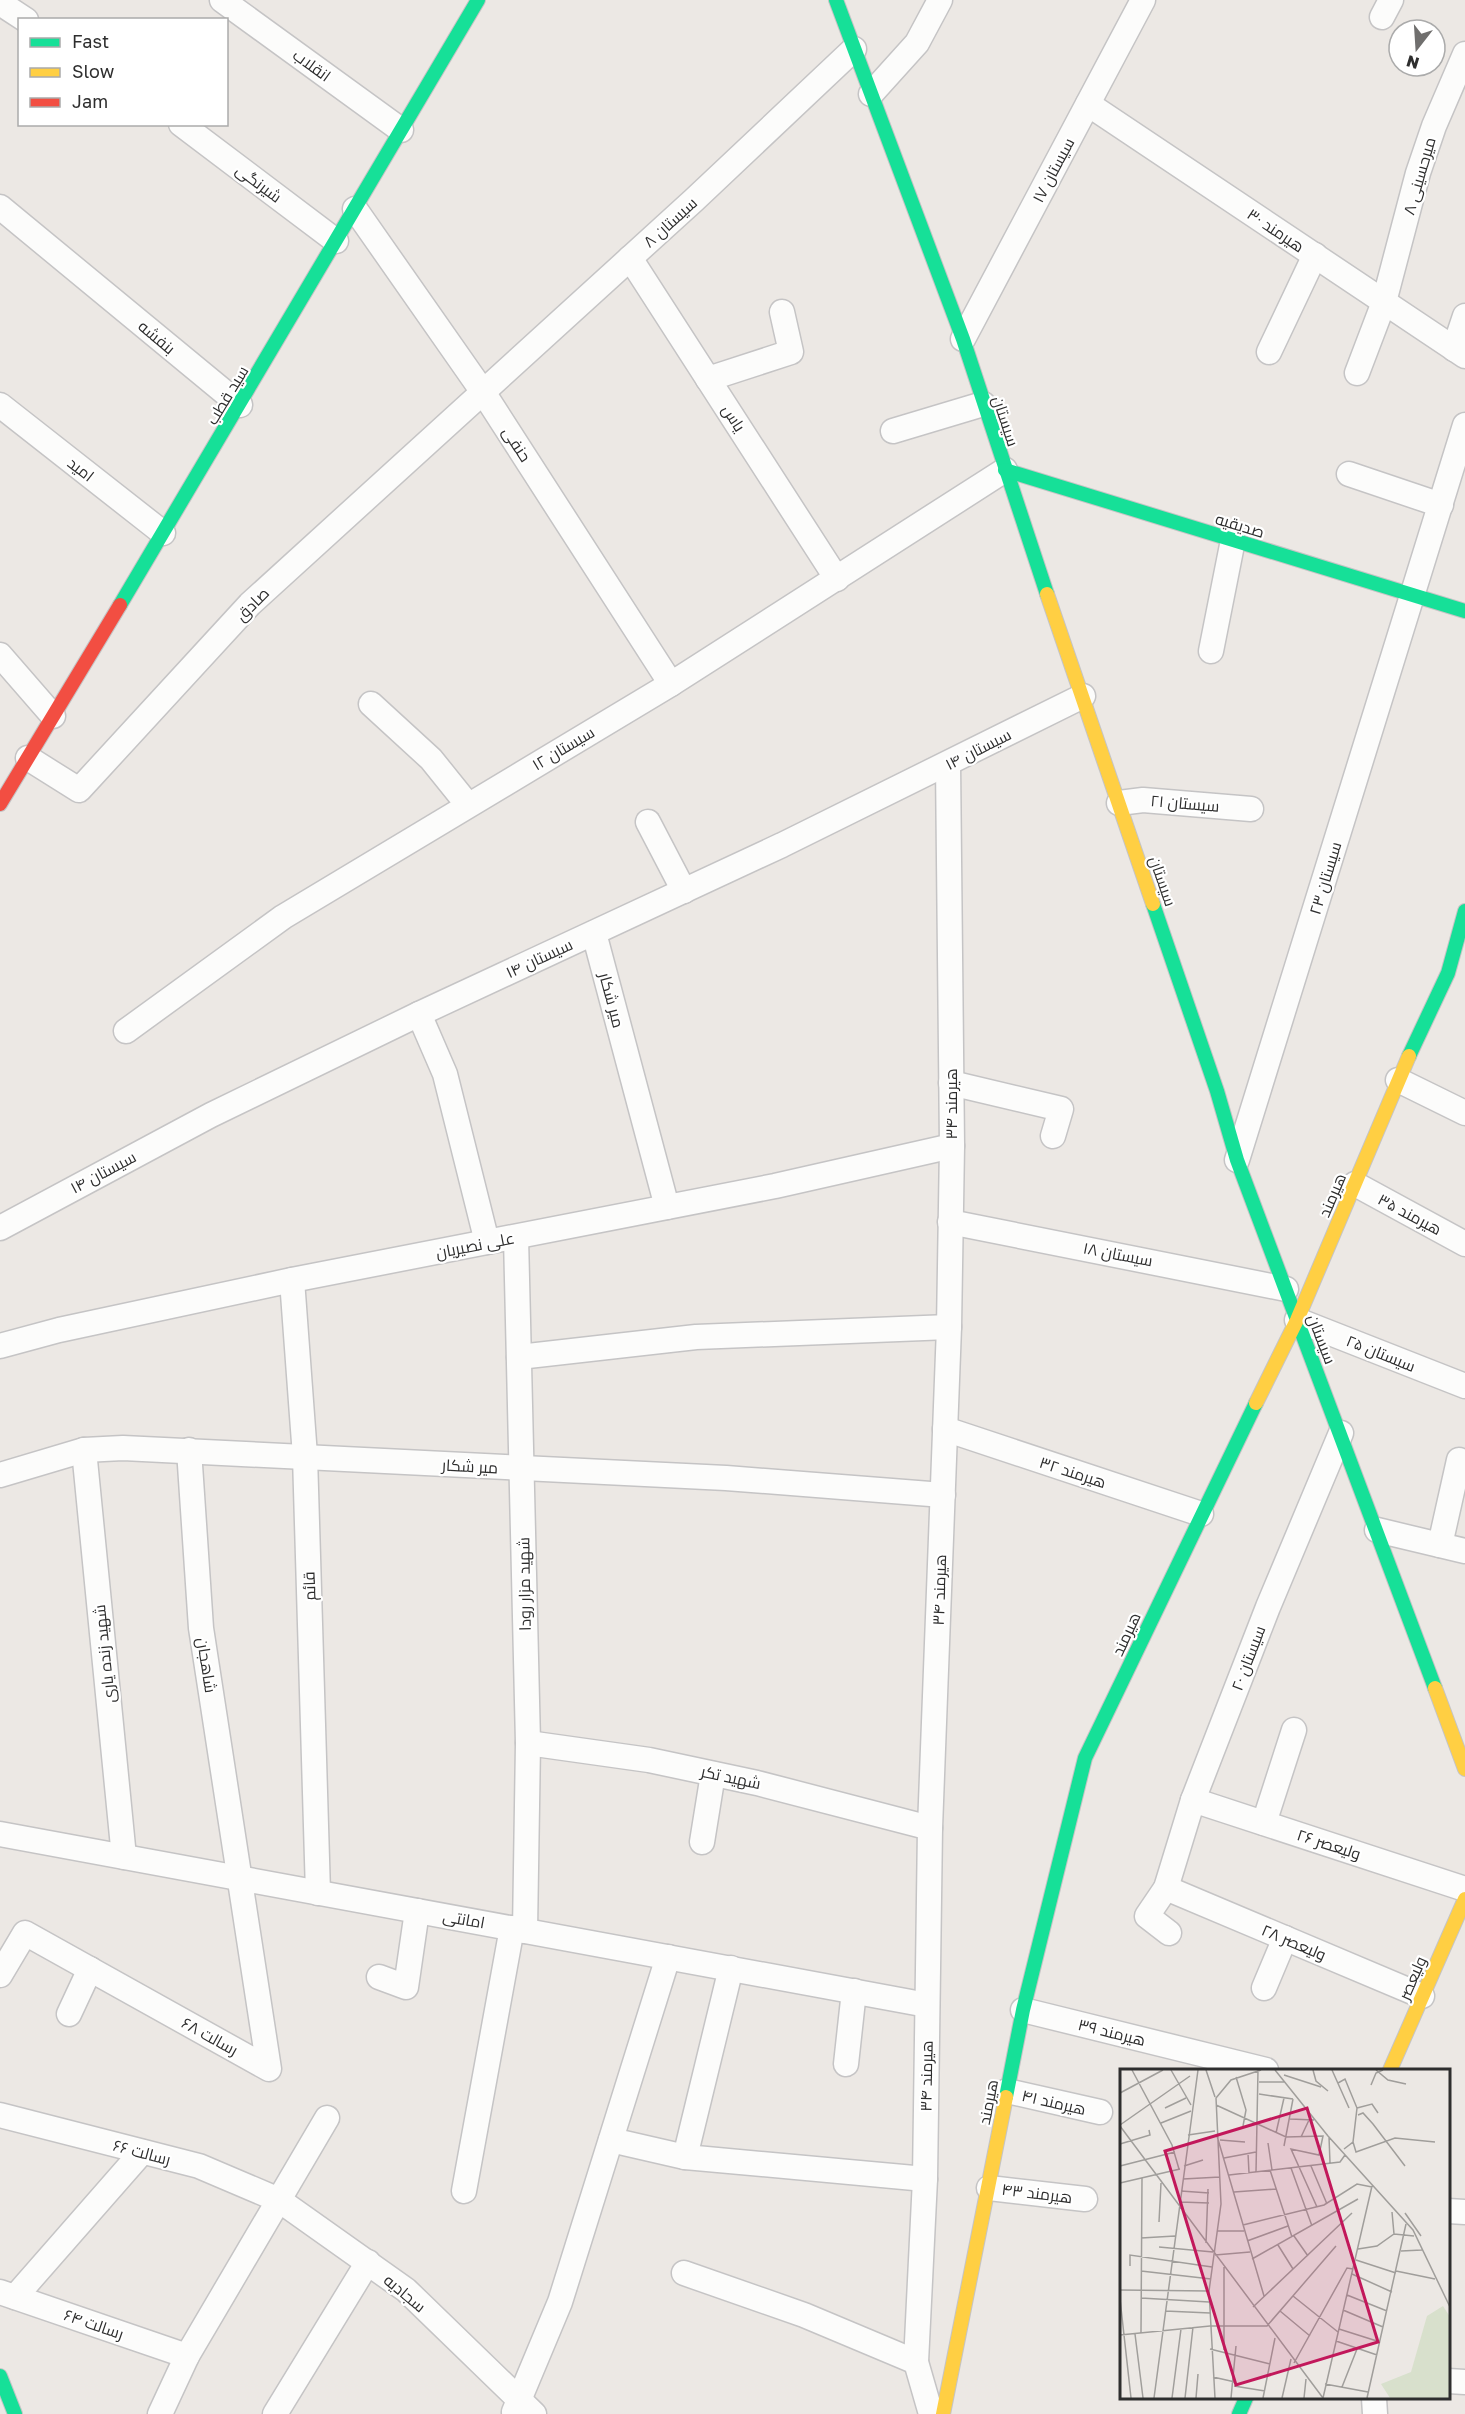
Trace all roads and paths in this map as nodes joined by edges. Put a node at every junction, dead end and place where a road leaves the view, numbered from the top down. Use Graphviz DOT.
graph roads {
  1 [pos="222,0"];
  2 [pos="478,0"];
  3 [pos="836,0"];
  4 [pos="940,0"];
  5 [pos="1143,0"];
  6 [pos="0,3"];
  7 [pos="23,18"];
  8 [pos="854,49"];
  9 [pos="1465,54"];
  10 [pos="871,94"];
  11 [pos="1088,104"];
  12 [pos="184,126"];
  13 [pos="401,130"];
  14 [pos="0,207"];
  15 [pos="355,209"];
  16 [pos="336,241"];
  17 [pos="1315,255"];
  18 [pos="630,258"];
  19 [pos="1384,302"];
  20 [pos="782,312"];
  21 [pos="1465,316"];
  22 [pos="963,339"];
  23 [pos="1269,352"];
  24 [pos="1460,352"];
  25 [pos="1357,373"];
  26 [pos="708,379"];
  27 [pos="483,392"];
  28 [pos="983,404"];
  29 [pos="0,405"];
  30 [pos="240,405"];
  31 [pos="1465,425"];
  32 [pos="893,431"];
  33 [pos="1005,470"];
  34 [pos="1349,474"];
  35 [pos="1441,505"];
  36 [pos="163,533"];
  37 [pos="1233,540"];
  38 [pos="837,579"];
  39 [pos="1413,595"];
  40 [pos="1465,611"];
  41 [pos="1211,651"];
  42 [pos="0,655"];
  43 [pos="671,684"];
  44 [pos="1083,696"];
  45 [pos="370,704"];
  46 [pos="53,716"];
  47 [pos="28,758"];
  48 [pos="948,764"];
  49 [pos="1119,803"];
  50 [pos="0,804"];
  51 [pos="468,805"];
  52 [pos="1251,809"];
  53 [pos="648,822"];
  54 [pos="684,891"];
  55 [pos="1465,911"];
  56 [pos="594,933"];
  57 [pos="1456,976"];
  58 [pos="419,1014"];
  59 [pos="126,1031"];
  60 [pos="1398,1080"];
  61 [pos="951,1083"];
  62 [pos="1465,1113"];
  63 [pos="1053,1136"];
  64 [pos="952,1146"];
  65 [pos="1237,1160"];
  66 [pos="1354,1184"];
  67 [pos="668,1207"];
  68 [pos="951,1222"];
  69 [pos="0,1228"];
  70 [pos="516,1237"];
  71 [pos="487,1242"];
  72 [pos="1465,1244"];
  73 [pos="292,1280"];
  74 [pos="1286,1289"];
  75 [pos="1297,1320"];
  76 [pos="949,1327"];
  77 [pos="0,1346"];
  78 [pos="519,1357"];
  79 [pos="1465,1386"];
  80 [pos="945,1429"];
  81 [pos="1341,1433"];
  82 [pos="84,1450"];
  83 [pos="189,1450"];
  84 [pos="305,1456"];
  85 [pos="1460,1460"];
  86 [pos="521,1469"];
  87 [pos="0,1474"];
  88 [pos="943,1495"];
  89 [pos="1201,1514"];
  90 [pos="1377,1530"];
  91 [pos="1440,1545"];
  92 [pos="1465,1551"];
  93 [pos="1294,1730"];
  94 [pos="528,1743"];
  95 [pos="1465,1769"];
  96 [pos="713,1774"];
  97 [pos="1194,1800"];
  98 [pos="1264,1823"];
  99 [pos="930,1828"];
  100 [pos="0,1834"];
  101 [pos="702,1842"];
  102 [pos="124,1857"];
  103 [pos="240,1878"];
  104 [pos="1166,1887"];
  105 [pos="1465,1889"];
  106 [pos="318,1893"];
  107 [pos="1465,1899"];
  108 [pos="417,1911"];
  109 [pos="519,1929"];
  110 [pos="1169,1933"];
  111 [pos="1285,1938"];
  112 [pos="668,1957"];
  113 [pos="730,1968"];
  114 [pos="90,1969"];
  115 [pos="0,1975"];
  116 [pos="380,1977"];
  117 [pos="1264,1988"];
  118 [pos="854,1991"];
  119 [pos="1422,1996"];
  120 [pos="927,2005"];
  121 [pos="1023,2010"];
  122 [pos="69,2014"];
  123 [pos="846,2064"];
  124 [pos="1262,2069"];
  125 [pos="1390,2069"];
  126 [pos="1007,2091"];
  127 [pos="1100,2112"];
  128 [pos="0,2115"];
  129 [pos="327,2118"];
  130 [pos="611,2140"];
  131 [pos="142,2152"];
  132 [pos="685,2157"];
  133 [pos="925,2179"];
  134 [pos="989,2188"];
  135 [pos="464,2191"];
  136 [pos="1085,2199"];
  137 [pos="279,2200"];
  138 [pos="1450,2211"];
  139 [pos="1465,2212"];
  140 [pos="368,2262"];
  141 [pos="684,2273"];
  142 [pos="7,2295"];
  143 [pos="187,2356"];
  144 [pos="916,2362"];
  145 [pos="0,2376"];
  146 [pos="1450,2381"];
  147 [pos="1465,2382"];
  148 [pos="1245,2399"];
  149 [pos="1374,2399"];
  150 [pos="522,2409"];
  151 [pos="15,2414"];
  152 [pos="160,2414"];
  153 [pos="275,2414"];
  154 [pos="931,2414"];
  155 [pos="943,2414"];
  156 [pos="1239,2414"];
  157 [pos="1375,2414"];
  1 -- 13 [label="street, انقلاب"];
  2 -- 13 [label="street, سید قطب"];
  3 -- 8 [label="street, سیستان"];
  4 -- 10 [label="street"];
  5 -- 11 [label="street, سیستان ۱۷"];
  6 -- 7 [label="street"];
  8 -- 10 [label="street, سیستان"];
  8 -- 18 [label="street, سیستان ۸"];
  9 -- 19 [label="street, میرحسینی ۸"];
  10 -- 22 [label="street, سیستان"];
  11 -- 17 [label="street, هیرمند ۳۰"];
  11 -- 22 [label="street, سیستان ۱۷"];
  12 -- 16 [label="street, شیرنگی"];
  13 -- 15 [label="street, سید قطب"];
  14 -- 30 [label="street, بنفشه"];
  15 -- 16 [label="street, سید قطب"];
  15 -- 27 [label="street, حنفی"];
  16 -- 30 [label="street, سید قطب"];
  17 -- 19 [label="street, هیرمند ۳۰"];
  17 -- 23 [label="street"];
  18 -- 26 [label="street, یاس"];
  18 -- 27 [label="street, سیستان ۸"];
  19 -- 24 [label="street, هیرمند ۳۰"];
  19 -- 25 [label="street, میرحسینی ۸"];
  20 -- 26 [label="street"];
  21 -- 24 [label="street"];
  22 -- 28 [label="street, سیستان"];
  26 -- 38 [label="street, یاس"];
  27 -- 43 [label="street, حنفی"];
  27 -- 47 [label="street, صادق"];
  28 -- 32 [label="street"];
  28 -- 33 [label="street, سیستان"];
  29 -- 36 [label="street, امید"];
  30 -- 36 [label="street, سید قطب"];
  31 -- 35 [label="street, سیستان ۲۳"];
  33 -- 37 [label="street, صدیقیه"];
  33 -- 38 [label="street, سیستان ۱۲"];
  33 -- 44 [label="street, سیستان"];
  34 -- 35 [label="street"];
  35 -- 39 [label="street, سیستان ۲۳"];
  36 -- 46 [label="street, سید قطب"];
  37 -- 39 [label="street, صدیقیه"];
  37 -- 41 [label="street"];
  38 -- 43 [label="street, سیستان ۱۲"];
  39 -- 40 [label="street, صدیقیه"];
  39 -- 65 [label="street, سیستان ۲۳"];
  42 -- 46 [label="street"];
  43 -- 51 [label="street, سیستان ۱۲"];
  44 -- 48 [label="street, سیستان ۱۴"];
  44 -- 49 [label="street, سیستان"];
  45 -- 51 [label="street"];
  46 -- 47 [label="street, سید قطب"];
  47 -- 50 [label="street, سید قطب"];
  48 -- 54 [label="street, سیستان ۱۴"];
  48 -- 61 [label="street, هیرمند ۳۴"];
  49 -- 52 [label="street, سیستان ۲۱"];
  49 -- 65 [label="street, سیستان"];
  51 -- 59 [label="street, سیستان ۱۲"];
  53 -- 54 [label="street"];
  54 -- 56 [label="street, سیستان ۱۴"];
  55 -- 57 [label="street, هیرمند"];
  56 -- 58 [label="street, سیستان ۱۴"];
  56 -- 67 [label="street, میر شکار"];
  57 -- 60 [label="street, هیرمند"];
  58 -- 69 [label="street, سیستان ۱۴"];
  58 -- 71 [label="street"];
  60 -- 62 [label="street"];
  60 -- 66 [label="street, هیرمند"];
  61 -- 63 [label="street"];
  61 -- 64 [label="street, هیرمند ۳۴"];
  64 -- 67 [label="street, علی نصیریان"];
  64 -- 68 [label="street, هیرمند ۳۴"];
  65 -- 74 [label="street, سیستان"];
  66 -- 72 [label="street, هیرمند ۳۵"];
  66 -- 75 [label="street, هیرمند"];
  67 -- 70 [label="street, علی نصیریان"];
  68 -- 74 [label="street, سیستان ۱۸"];
  68 -- 76 [label="street, هیرمند ۳۴"];
  70 -- 71 [label="street, علی نصیریان"];
  70 -- 78 [label="street, شهید مزار رودا"];
  71 -- 73 [label="street, علی نصیریان"];
  73 -- 77 [label="street, علی نصیریان"];
  73 -- 84 [label="street, قائم"];
  74 -- 75 [label="street, سیستان"];
  75 -- 79 [label="street, سیستان ۲۵"];
  75 -- 81 [label="street, سیستان"];
  75 -- 89 [label="street, هیرمند"];
  76 -- 78 [label="street"];
  76 -- 80 [label="street, هیرمند ۳۴"];
  78 -- 86 [label="street, شهید مزار رودا"];
  80 -- 88 [label="street, هیرمند ۳۴"];
  80 -- 89 [label="street, هیرمند ۳۲"];
  81 -- 90 [label="street, سیستان"];
  81 -- 97 [label="street, سیستان ۲۰"];
  82 -- 83 [label="street, میر شکار"];
  82 -- 87 [label="street, میر شکار"];
  82 -- 102 [label="street, شهید زنده یاری"];
  83 -- 84 [label="street, میر شکار"];
  83 -- 103 [label="street, شاهجان"];
  84 -- 86 [label="street, میر شکار"];
  84 -- 106 [label="street, قائم"];
  85 -- 91 [label="street"];
  86 -- 88 [label="street, میر شکار"];
  86 -- 94 [label="street, شهید مزار رودا"];
  88 -- 99 [label="street, هیرمند ۳۴"];
  89 -- 121 [label="street, هیرمند"];
  90 -- 91 [label="street"];
  90 -- 95 [label="street, سیستان"];
  91 -- 92 [label="street"];
  93 -- 98 [label="street"];
  94 -- 96 [label="street, شهید تکر"];
  94 -- 109 [label="street, شهید مزار رودا"];
  96 -- 99 [label="street, شهید تکر"];
  96 -- 101 [label="street"];
  97 -- 98 [label="street, ولیعصر ۲۶"];
  97 -- 104 [label="street, سیستان ۲۰"];
  98 -- 105 [label="street, ولیعصر ۲۶"];
  99 -- 120 [label="street, هیرمند ۳۴"];
  100 -- 102 [label="street, امانتی"];
  102 -- 103 [label="street, امانتی"];
  103 -- 106 [label="street, امانتی"];
  103 -- 114 [label="street, رسالت ۶۸"];
  104 -- 110 [label="street, سیستان ۲۰"];
  104 -- 111 [label="street, ولیعصر ۲۸"];
  106 -- 108 [label="street, امانتی"];
  107 -- 119 [label="street, ولیعصر"];
  108 -- 109 [label="street, امانتی"];
  108 -- 116 [label="street"];
  109 -- 112 [label="street, امانتی"];
  109 -- 135 [label="street, شهید مزار رودا"];
  111 -- 117 [label="street"];
  111 -- 119 [label="street, ولیعصر ۲۸"];
  112 -- 113 [label="street, امانتی"];
  112 -- 130 [label="street"];
  113 -- 118 [label="street, امانتی"];
  113 -- 132 [label="street"];
  114 -- 115 [label="street, رسالت ۶۸"];
  114 -- 122 [label="street"];
  118 -- 120 [label="street, امانتی"];
  118 -- 123 [label="street"];
  119 -- 125 [label="street, ولیعصر"];
  120 -- 133 [label="street, هیرمند ۳۴"];
  121 -- 124 [label="street, هیرمند ۳۹"];
  121 -- 126 [label="street, هیرمند"];
  126 -- 127 [label="street, هیرمند ۴۱"];
  126 -- 134 [label="street, هیرمند"];
  128 -- 131 [label="street, رسالت ۶۶"];
  129 -- 137 [label="street"];
  130 -- 132 [label="street"];
  130 -- 150 [label="street"];
  131 -- 137 [label="street, رسالت ۶۶"];
  131 -- 142 [label="street"];
  132 -- 133 [label="street"];
  133 -- 144 [label="street, هیرمند ۳۴"];
  134 -- 136 [label="street, هیرمند ۴۳"];
  134 -- 155 [label="street, هیرمند"];
  137 -- 140 [label="street, سجادیه"];
  137 -- 143 [label="street"];
  138 -- 139 [label="street"];
  140 -- 150 [label="street, سجادیه"];
  140 -- 153 [label="street"];
  141 -- 144 [label="street"];
  142 -- 143 [label="street, رسالت ۶۴"];
  143 -- 152 [label="street"];
  144 -- 154 [label="street, هیرمند ۳۴"];
  145 -- 151 [label="street"];
  146 -- 147 [label="street"];
  148 -- 156 [label="street"];
  149 -- 157 [label="street"];
}
